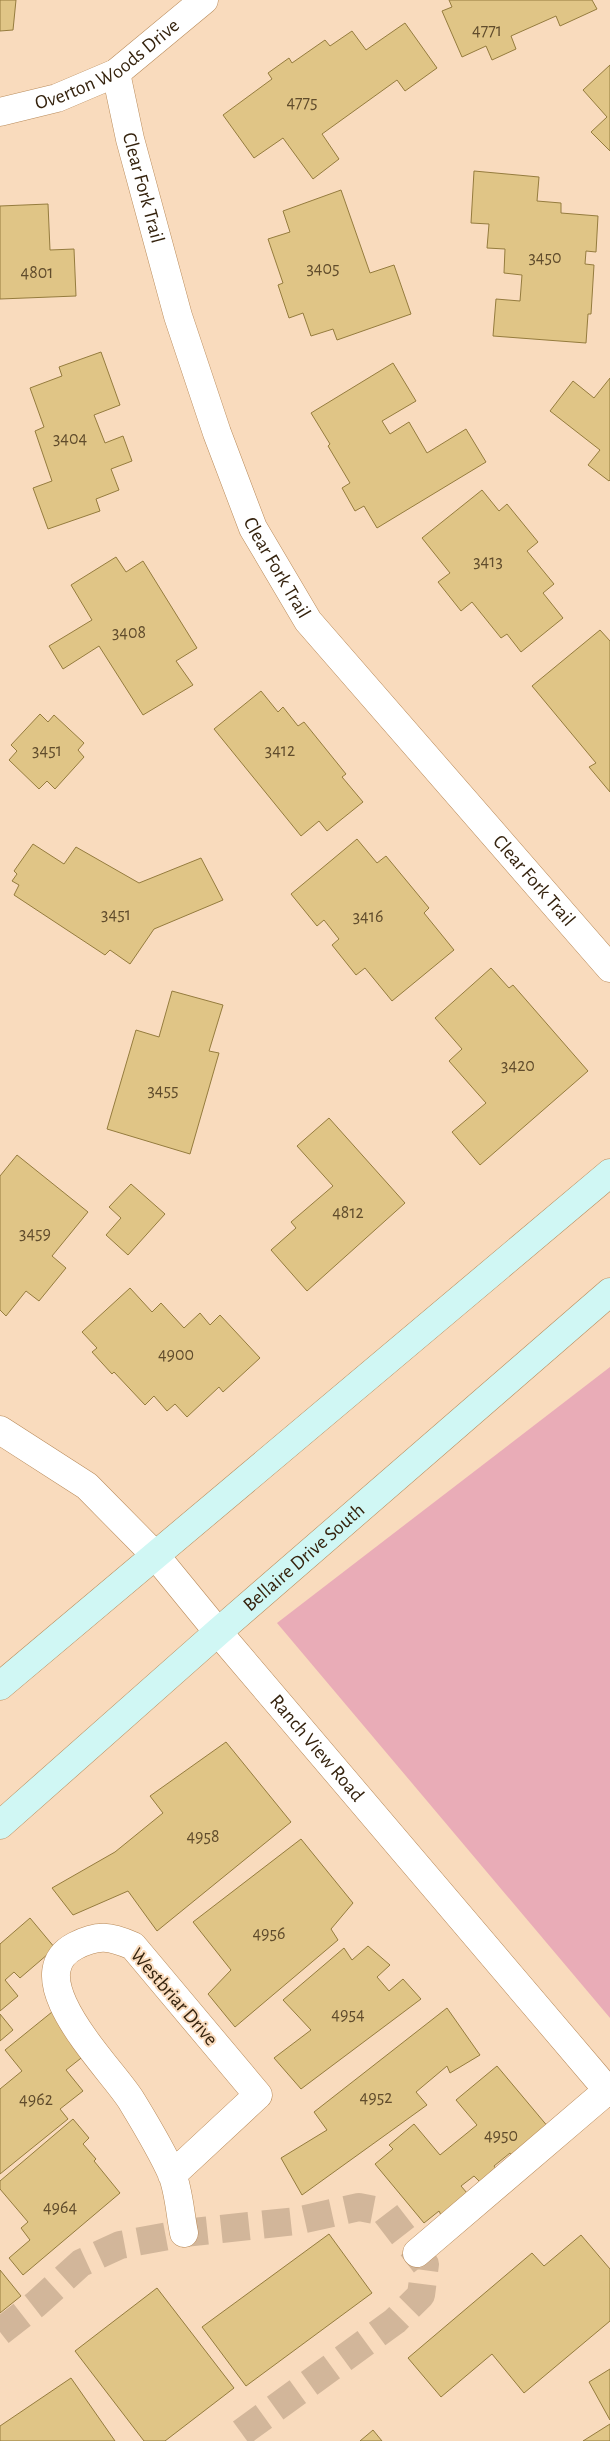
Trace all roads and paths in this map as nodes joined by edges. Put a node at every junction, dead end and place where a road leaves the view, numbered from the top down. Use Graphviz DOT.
graph roads {
  1 [pos="204,0"];
  2 [pos="116,73"];
  3 [pos="0,112"];
  4 [pos="610,968"];
  5 [pos="610,1173"];
  6 [pos="610,1292"];
  7 [pos="0,1430"];
  8 [pos="155,1555"];
  9 [pos="218,1632"];
  10 [pos="0,1686"];
  11 [pos="0,1825"];
  12 [pos="609,2092"];
  13 [pos="172,2175"];
  14 [pos="184,2233"];
  15 [pos="417,2253"];
  1 -- 2 [label="street, Overton Woods Drive"];
  2 -- 3 [label="street, Overton Woods Drive"];
  2 -- 4 [label="street, Clear Fork Trail"];
  5 -- 8 [label="main road"];
  6 -- 9 [label="main road, Bellaire Drive South"];
  7 -- 8 [label="street, Ranch View Road"];
  8 -- 9 [label="street, Ranch View Road"];
  8 -- 10 [label="main road"];
  9 -- 11 [label="main road, Bellaire Drive South"];
  9 -- 12 [label="street, Ranch View Road"];
  12 -- 15 [label="street"];
  13 -- 13 [label="street, Westbriar Drive"];
  13 -- 14 [label="street, Westbriar Drive"];
}
